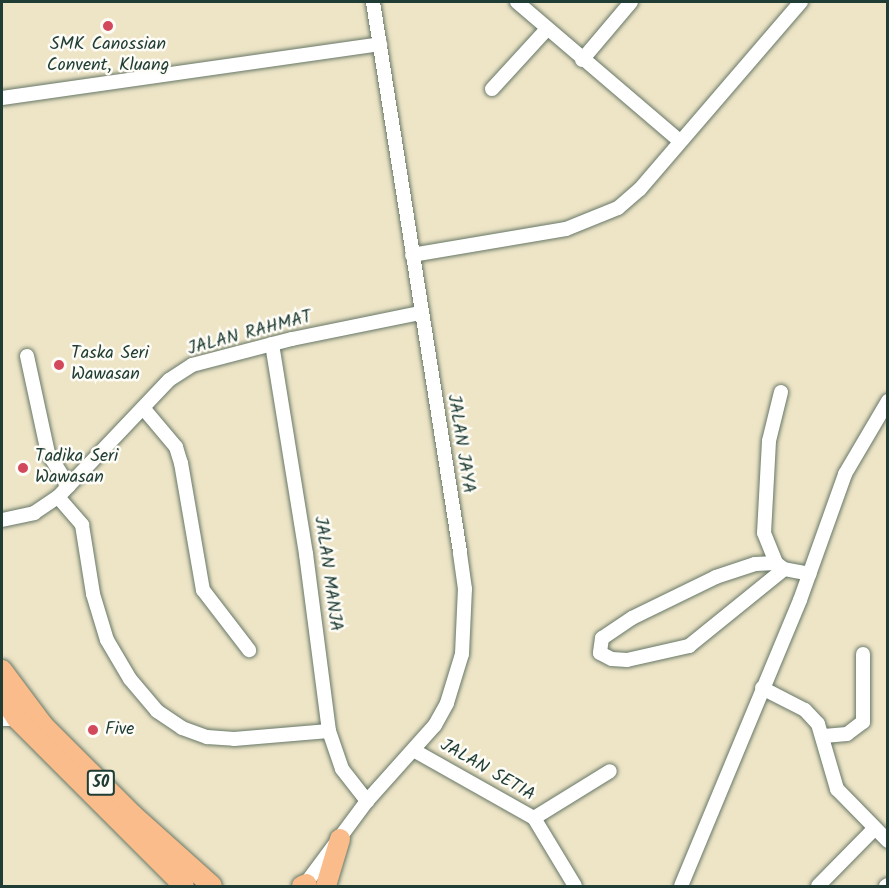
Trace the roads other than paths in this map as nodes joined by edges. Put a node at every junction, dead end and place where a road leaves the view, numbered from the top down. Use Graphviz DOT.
graph roads {
  1 [pos="373,2"];
  2 [pos="518,2"];
  3 [pos="632,2"];
  4 [pos="801,2"];
  5 [pos="546,30"];
  6 [pos="380,44"];
  7 [pos="582,60"];
  8 [pos="492,88"];
  9 [pos="2,98"];
  10 [pos="680,141"];
  11 [pos="412,255"];
  12 [pos="420,313"];
  13 [pos="272,344"];
  14 [pos="27,356"];
  15 [pos="780,392"];
  16 [pos="888,400"];
  17 [pos="144,409"];
  18 [pos="69,486"];
  19 [pos="58,497"];
  20 [pos="2,520"];
  21 [pos="780,566"];
  22 [pos="810,574"];
  23 [pos="249,650"];
  24 [pos="863,654"];
  25 [pos="2,670"];
  26 [pos="762,688"];
  27 [pos="2,696"];
  28 [pos="9,719"];
  29 [pos="329,731"];
  30 [pos="824,736"];
  31 [pos="415,751"];
  32 [pos="610,771"];
  33 [pos="367,801"];
  34 [pos="534,818"];
  35 [pos="875,828"];
  36 [pos="888,841"];
  37 [pos="335,845"];
  38 [pos="685,885"];
  39 [pos="184,886"];
  40 [pos="212,886"];
  41 [pos="312,886"];
  42 [pos="575,886"];
  43 [pos="818,886"];
  1 -- 6 [label="street, JALAN JAYA"];
  2 -- 5 [label="street"];
  3 -- 7 [label="street"];
  4 -- 10 [label="street"];
  5 -- 7 [label="street"];
  5 -- 8 [label="street"];
  6 -- 9 [label="street"];
  6 -- 11 [label="street, JALAN JAYA"];
  7 -- 10 [label="street"];
  10 -- 11 [label="street"];
  11 -- 12 [label="street, JALAN JAYA"];
  12 -- 13 [label="street, JALAN RAHMAT"];
  12 -- 31 [label="street, JALAN JAYA"];
  13 -- 17 [label="street, JALAN RAHMAT"];
  13 -- 29 [label="street, JALAN MANJA"];
  14 -- 18 [label="street"];
  15 -- 21 [label="street"];
  16 -- 22 [label="street"];
  17 -- 18 [label="street, JALAN RAHMAT"];
  17 -- 23 [label="street"];
  18 -- 19 [label="street, JALAN RAHMAT"];
  19 -- 20 [label="street, JALAN RAHMAT"];
  19 -- 29 [label="street"];
  21 -- 21 [label="street"];
  21 -- 22 [label="street"];
  22 -- 26 [label="street"];
  24 -- 30 [label="street"];
  25 -- 40 [label="highway, 50"];
  26 -- 30 [label="street"];
  26 -- 38 [label="street"];
  27 -- 28 [label="highway, 50"];
  28 -- 39 [label="highway, 50"];
  29 -- 33 [label="street, JALAN MANJA"];
  30 -- 35 [label="street"];
  31 -- 33 [label="street, JALAN JAYA"];
  31 -- 34 [label="street, JALAN SETIA"];
  32 -- 34 [label="street"];
  33 -- 37 [label="street, JALAN JAYA"];
  34 -- 42 [label="street, JALAN SETIA"];
  35 -- 36 [label="street"];
  35 -- 43 [label="street"];
  37 -- 41 [label="highway"];
}
